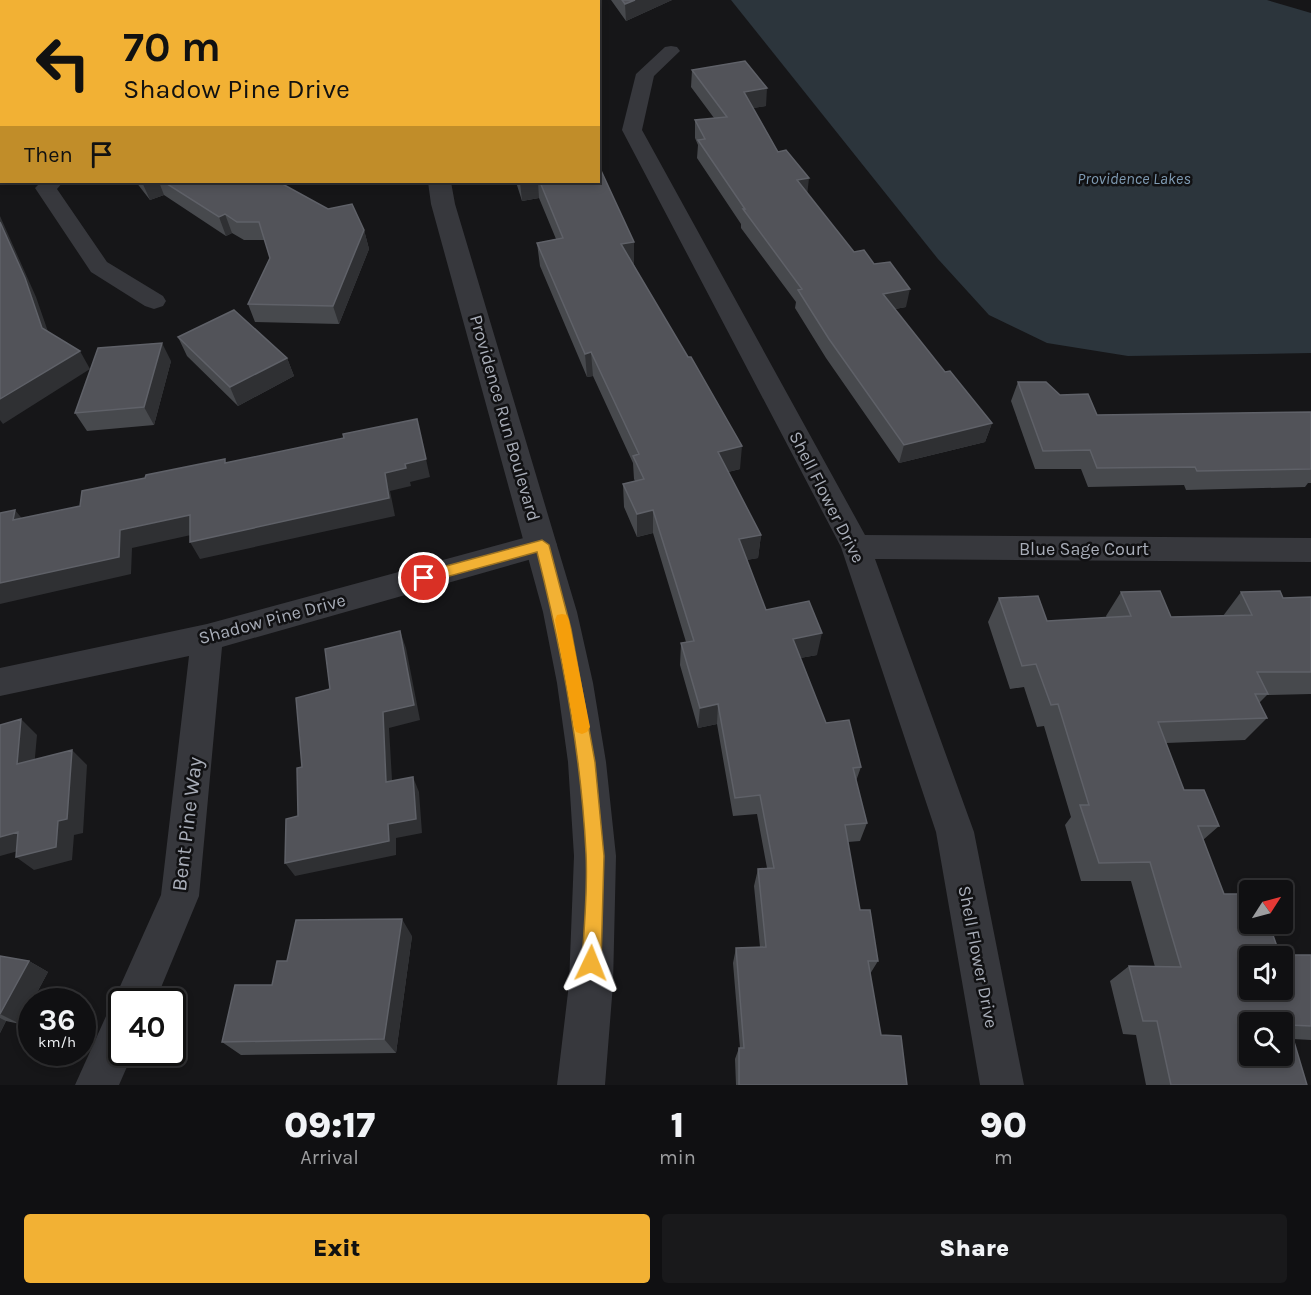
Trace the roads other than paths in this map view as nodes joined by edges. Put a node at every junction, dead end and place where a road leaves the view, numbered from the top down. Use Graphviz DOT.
graph roads {
  1 [pos="671,51"];
  2 [pos="52,183"];
  3 [pos="440,183"];
  4 [pos="154,301"];
  5 [pos="542,545"];
  6 [pos="856,547"];
  7 [pos="1311,550"];
  8 [pos="207,638"];
  9 [pos="0,682"];
  10 [pos="140,988"];
  11 [pos="108,1060"];
  12 [pos="97,1085"];
  13 [pos="581,1085"];
  14 [pos="1002,1085"];
  1 -- 6 [label="street, Shell Flower Drive"];
  2 -- 4 [label="street"];
  3 -- 5 [label="street, Providence Run Boulevard"];
  5 -- 8 [label="street, Shadow Pine Drive"];
  5 -- 13 [label="street, Providence Run Boulevard"];
  6 -- 7 [label="street, Blue Sage Court"];
  6 -- 14 [label="street, Shell Flower Drive"];
  8 -- 9 [label="street, Shadow Pine Drive"];
  8 -- 10 [label="street, Bent Pine Way"];
  11 -- 12 [label="street"];
}
